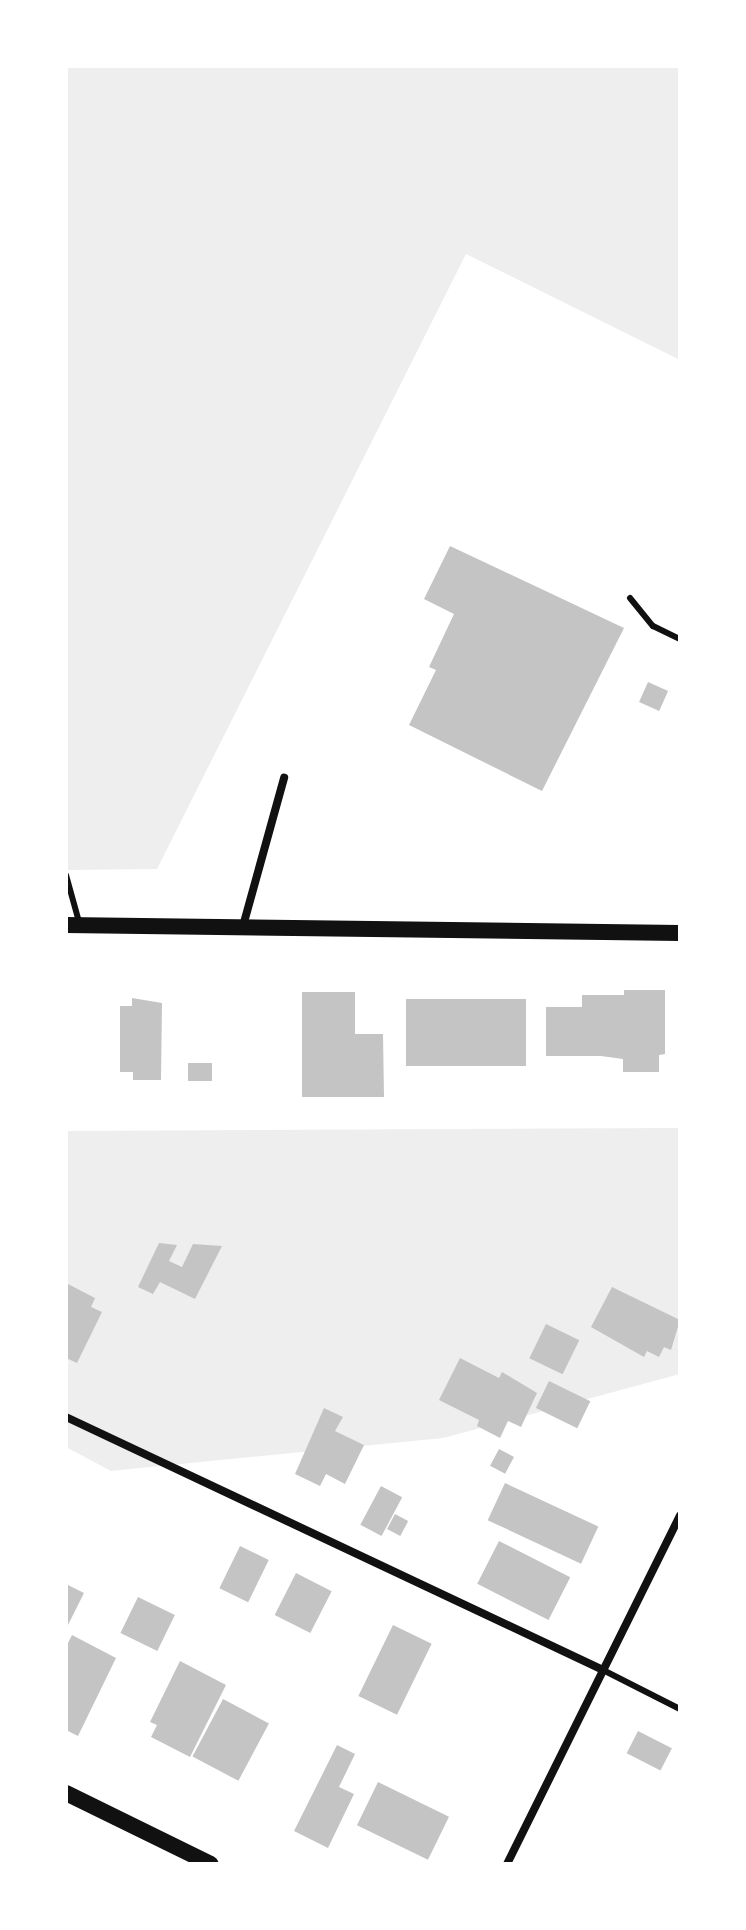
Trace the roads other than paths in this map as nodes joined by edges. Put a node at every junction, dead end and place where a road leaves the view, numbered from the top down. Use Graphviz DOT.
graph roads {
  1 [pos="630,598"];
  2 [pos="680,639"];
  3 [pos="284,778"];
  4 [pos="66,868"];
  5 [pos="66,874"];
  6 [pos="73,925"];
  7 [pos="243,926"];
  8 [pos="680,933"];
  9 [pos="66,1417"];
  10 [pos="680,1516"];
  11 [pos="601,1669"];
  12 [pos="680,1709"];
  13 [pos="66,1793"];
  14 [pos="211,1864"];
  15 [pos="507,1864"];
  1 -- 2 [label="lane"];
  3 -- 7 [label="street"];
  4 -- 5 [label="lane"];
  5 -- 6 [label="lane"];
  6 -- 7 [label="main road"];
  7 -- 8 [label="main road"];
  9 -- 11 [label="street"];
  10 -- 11 [label="street"];
  11 -- 12 [label="lane"];
  11 -- 15 [label="street"];
  13 -- 14 [label="main road"];
}
